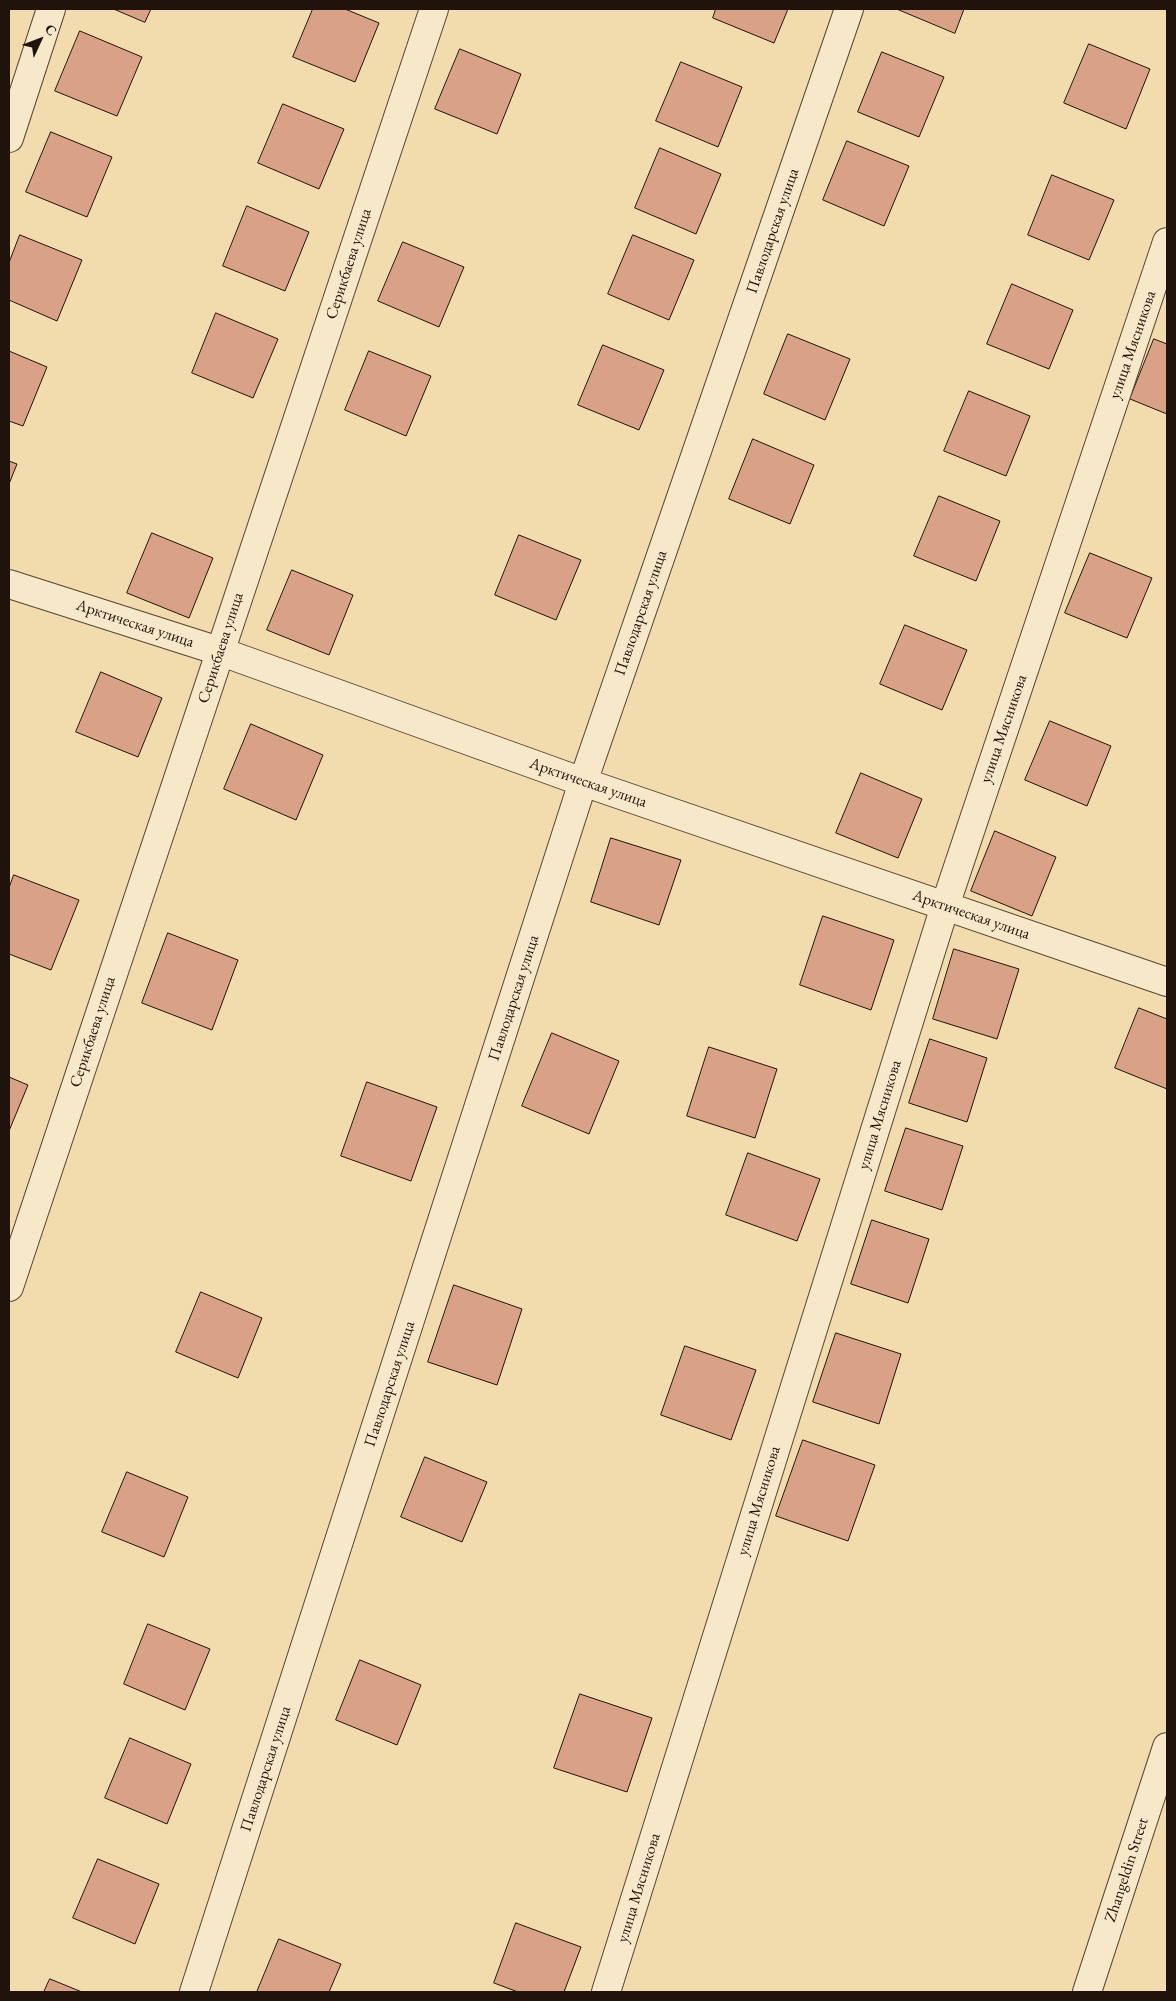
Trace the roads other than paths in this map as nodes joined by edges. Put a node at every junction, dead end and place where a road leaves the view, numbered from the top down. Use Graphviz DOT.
graph roads {
  1 [pos="51,9"];
  2 [pos="434,9"];
  3 [pos="849,9"];
  4 [pos="9,138"];
  5 [pos="1167,242"];
  6 [pos="9,584"];
  7 [pos="220,651"];
  8 [pos="583,782"];
  9 [pos="945,906"];
  10 [pos="1167,982"];
  11 [pos="9,1287"];
  12 [pos="1167,1747"];
  13 [pos="194,1992"];
  14 [pos="606,1992"];
  15 [pos="1087,1992"];
  1 -- 4 [label="street"];
  2 -- 7 [label="street, Серикбаева улица"];
  3 -- 8 [label="street, Павлодарская улица"];
  5 -- 9 [label="street, улица Мясникова"];
  6 -- 7 [label="street, Арктическая улица"];
  7 -- 8 [label="street, Арктическая улица"];
  7 -- 11 [label="street, Серикбаева улица"];
  8 -- 9 [label="street, Арктическая улица"];
  8 -- 13 [label="street, Павлодарская улица"];
  9 -- 10 [label="street, Арктическая улица"];
  9 -- 14 [label="street, улица Мясникова"];
  12 -- 15 [label="street, Zhangeldin Street"];
}
